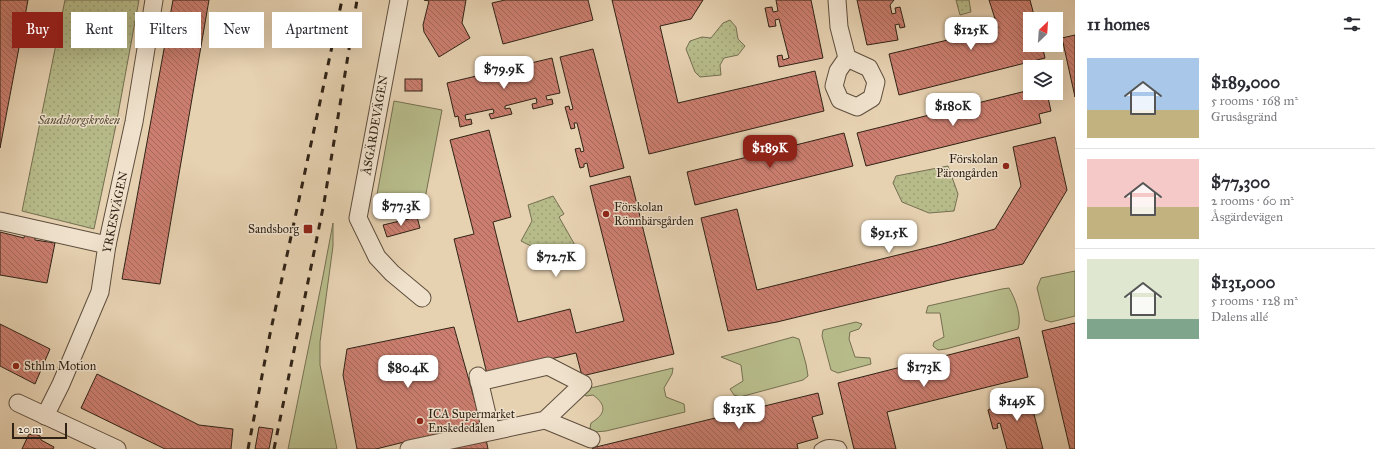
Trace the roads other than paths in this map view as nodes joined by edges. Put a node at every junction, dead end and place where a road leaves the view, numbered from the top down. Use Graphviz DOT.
graph roads {
  1 [pos="154,0"];
  2 [pos="399,0"];
  3 [pos="837,0"];
  4 [pos="847,58"];
  5 [pos="0,221"];
  6 [pos="107,245"];
  7 [pos="422,298"];
  8 [pos="18,403"];
  9 [pos="45,416"];
  10 [pos="544,420"];
  11 [pos="491,431"];
  12 [pos="591,439"];
  13 [pos="117,449"];
  14 [pos="409,449"];
  15 [pos="819,449"];
  16 [pos="842,449"];
  1 -- 6 [label="street, YRKESVÄGEN"];
  2 -- 7 [label="street, ÅSGÄRDEVÄGEN"];
  3 -- 4 [label="street"];
  5 -- 6 [label="street"];
  6 -- 9 [label="street, YRKESVÄGEN"];
  8 -- 9 [label="street"];
  9 -- 13 [label="street"];
  10 -- 11 [label="street"];
  10 -- 11 [label="street"];
  10 -- 12 [label="street"];
  11 -- 14 [label="street"];
  15 -- 16 [label="lane"];
}
